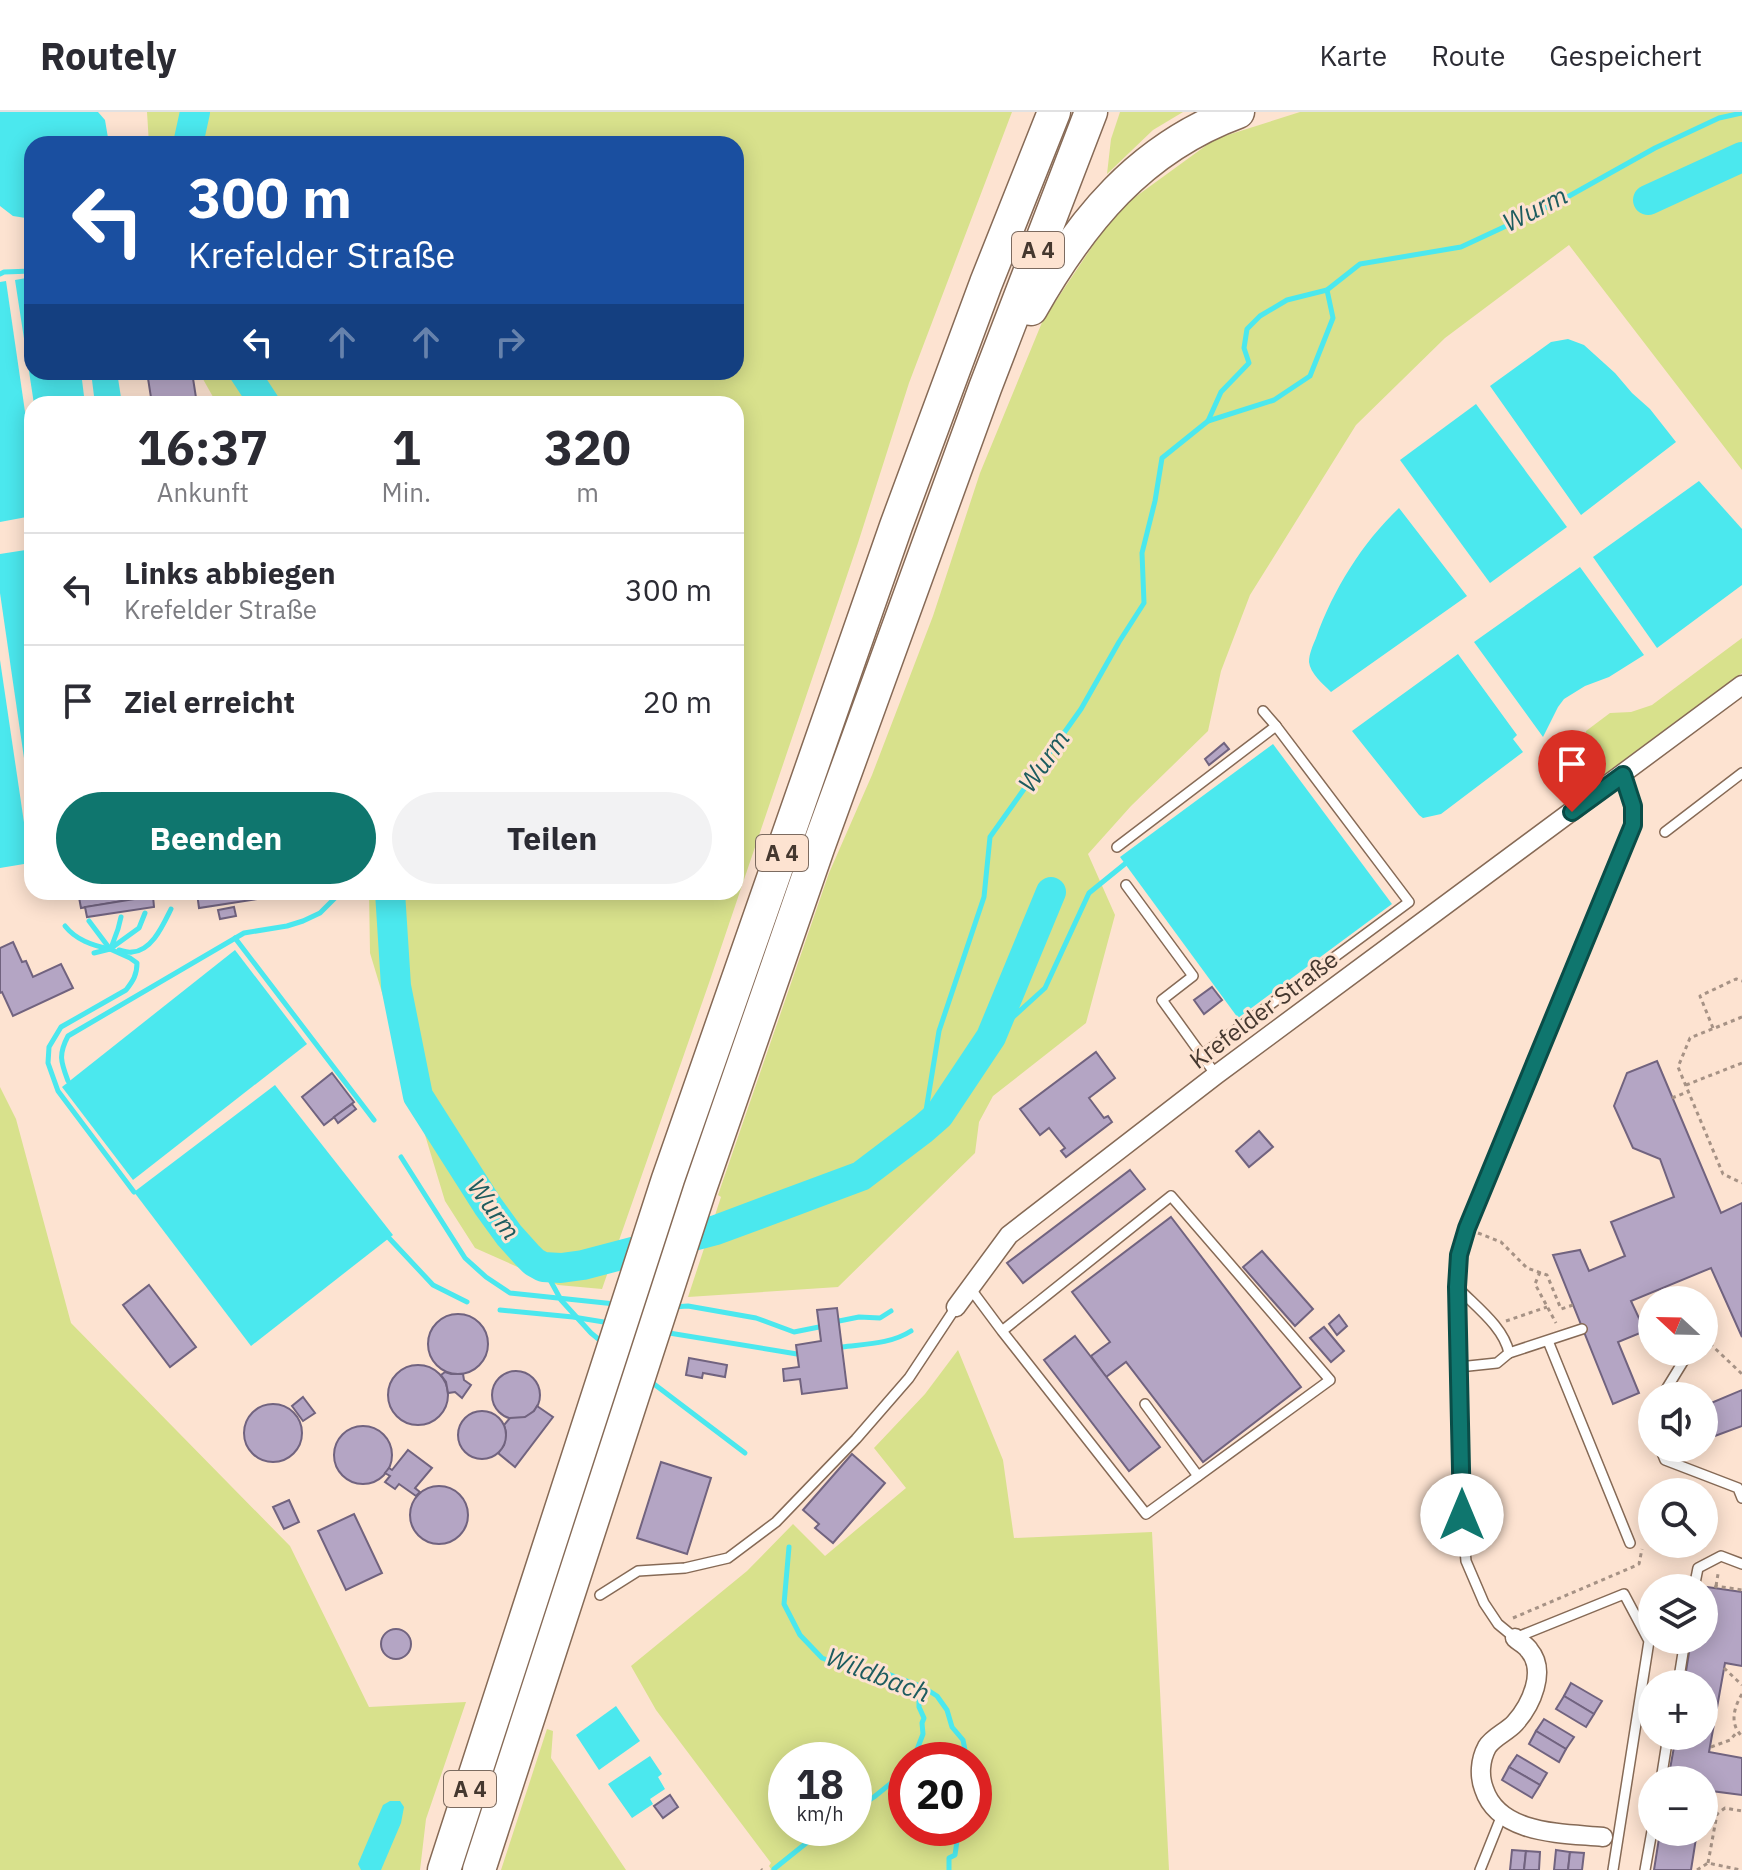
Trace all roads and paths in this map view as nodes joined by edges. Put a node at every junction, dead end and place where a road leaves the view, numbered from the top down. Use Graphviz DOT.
graph roads {
  1 [pos="1054,112"];
  2 [pos="1091,112"];
  3 [pos="1238,112"];
  4 [pos="985,388"];
  5 [pos="1742,685"];
  6 [pos="1263,711"];
  7 [pos="1276,726"];
  8 [pos="1742,773"];
  9 [pos="1623,775"];
  10 [pos="1665,832"];
  11 [pos="1117,847"];
  12 [pos="1126,885"];
  13 [pos="1742,981"];
  14 [pos="1742,1017"];
  15 [pos="1713,1029"];
  16 [pos="1202,1055"];
  17 [pos="1742,1063"];
  18 [pos="1216,1075"];
  19 [pos="1686,1085"];
  20 [pos="1689,1092"];
  21 [pos="1672,1098"];
  22 [pos="1742,1183"];
  23 [pos="1467,1228"];
  24 [pos="1540,1272"];
  25 [pos="1457,1287"];
  26 [pos="970,1288"];
  27 [pos="1573,1305"];
  28 [pos="1548,1306"];
  29 [pos="956,1307"];
  30 [pos="1561,1309"];
  31 [pos="1552,1313"];
  32 [pos="1494,1325"];
  33 [pos="1582,1329"];
  34 [pos="1002,1331"];
  35 [pos="1562,1336"];
  36 [pos="1548,1341"];
  37 [pos="1718,1351"];
  38 [pos="1509,1353"];
  39 [pos="1459,1367"];
  40 [pos="1742,1374"];
  41 [pos="1145,1404"];
  42 [pos="1670,1462"];
  43 [pos="1198,1476"];
  44 [pos="1742,1498"];
  45 [pos="1634,1542"];
  46 [pos="1742,1564"];
  47 [pos="1697,1574"];
  48 [pos="1718,1586"];
  49 [pos="1742,1590"];
  50 [pos="600,1595"];
  51 [pos="1498,1624"];
  52 [pos="1515,1638"];
  53 [pos="1724,1668"];
  54 [pos="1742,1685"];
  55 [pos="1742,1694"];
  56 [pos="1737,1732"];
  57 [pos="1742,1736"];
  58 [pos="1718,1744"];
  59 [pos="1742,1811"];
  60 [pos="1502,1815"];
  61 [pos="1603,1837"];
  62 [pos="1649,1846"];
  63 [pos="1708,1863"];
  64 [pos="1742,1863"];
  65 [pos="1735,1869"];
  66 [pos="444,1870"];
  67 [pos="479,1870"];
  68 [pos="1480,1870"];
  69 [pos="1613,1870"];
  70 [pos="1645,1870"];
  71 [pos="1697,1870"];
  72 [pos="1741,1870"];
  1 -- 66 [label="highway, A 4"];
  2 -- 4 [label="highway, A 4"];
  3 -- 4 [label="highway"];
  4 -- 67 [label="highway, A 4"];
  5 -- 9 [label="street, Krefelder Straße"];
  6 -- 7 [label="lane"];
  7 -- 11 [label="lane"];
  7 -- 16 [label="lane"];
  8 -- 10 [label="lane"];
  9 -- 18 [label="street, Krefelder Straße"];
  9 -- 23 [label="lane"];
  12 -- 16 [label="lane"];
  13 -- 15 [label="path"];
  14 -- 15 [label="path"];
  15 -- 19 [label="path"];
  16 -- 18 [label="lane"];
  17 -- 19 [label="path"];
  18 -- 26 [label="street, Krefelder Straße"];
  19 -- 20 [label="path"];
  20 -- 21 [label="path"];
  20 -- 22 [label="path"];
  23 -- 24 [label="path"];
  23 -- 25 [label="lane"];
  24 -- 28 [label="path"];
  24 -- 30 [label="path"];
  25 -- 32 [label="lane"];
  25 -- 39 [label="lane"];
  26 -- 29 [label="street, Krefelder Straße"];
  26 -- 34 [label="lane"];
  27 -- 30 [label="path"];
  28 -- 31 [label="path"];
  28 -- 32 [label="path"];
  29 -- 50 [label="lane"];
  30 -- 31 [label="path"];
  31 -- 35 [label="path"];
  32 -- 38 [label="lane"];
  33 -- 35 [label="lane"];
  34 -- 43 [label="lane"];
  34 -- 43 [label="lane"];
  35 -- 36 [label="lane"];
  36 -- 38 [label="lane"];
  36 -- 45 [label="lane"];
  37 -- 40 [label="path"];
  38 -- 39 [label="lane"];
  39 -- 51 [label="lane"];
  41 -- 43 [label="lane"];
  42 -- 44 [label="lane"];
  45 -- 51 [label="path"];
  46 -- 47 [label="lane"];
  48 -- 49 [label="path"];
  51 -- 52 [label="lane"];
  52 -- 60 [label="street"];
  52 -- 69 [label="lane"];
  53 -- 54 [label="path"];
  55 -- 56 [label="path"];
  56 -- 57 [label="path"];
  56 -- 58 [label="path"];
  59 -- 63 [label="path"];
  60 -- 61 [label="street"];
  60 -- 68 [label="lane"];
  62 -- 70 [label="lane"];
  63 -- 65 [label="path"];
  63 -- 71 [label="path"];
  64 -- 65 [label="path"];
  65 -- 72 [label="path"];
}
